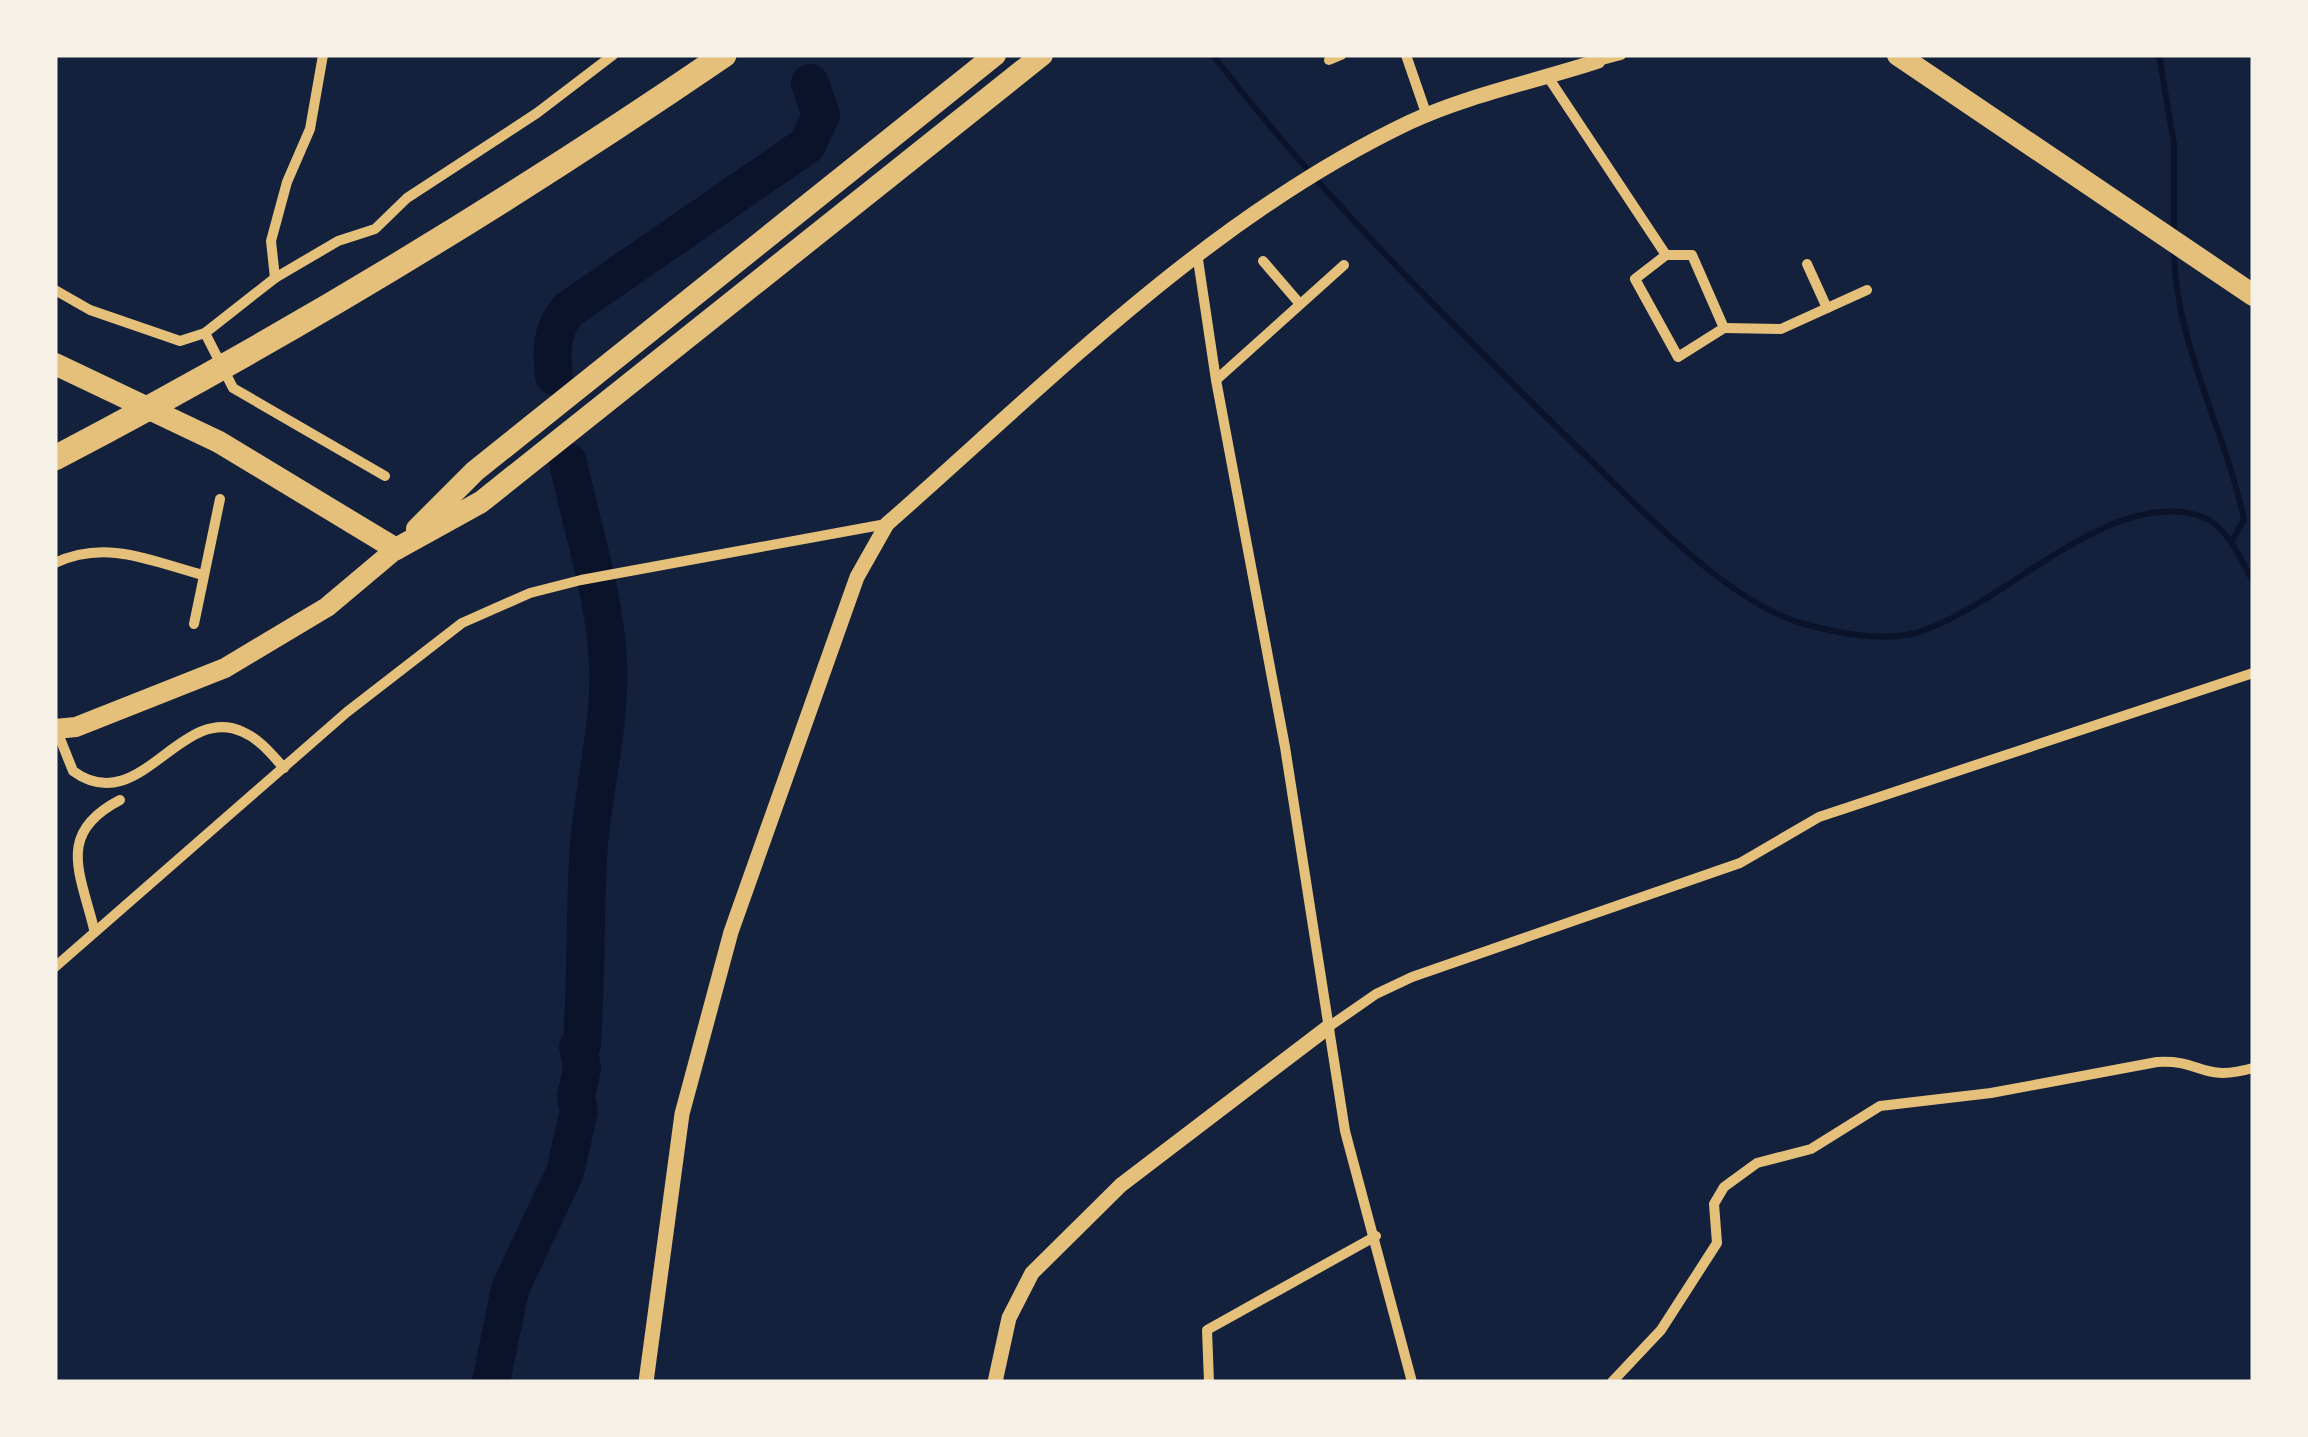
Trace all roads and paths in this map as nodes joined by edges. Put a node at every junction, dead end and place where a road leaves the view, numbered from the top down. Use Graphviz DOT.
graph roads {
  1 [pos="323,55"];
  2 [pos="613,55"];
  3 [pos="724,55"];
  4 [pos="995,55"];
  5 [pos="1042,55"];
  6 [pos="1342,55"];
  7 [pos="1406,55"];
  8 [pos="1622,55"];
  9 [pos="1898,55"];
  10 [pos="1329,60"];
  11 [pos="1598,61"];
  12 [pos="1548,77"];
  13 [pos="1427,116"];
  14 [pos="1197,252"];
  15 [pos="1666,254"];
  16 [pos="1263,261"];
  17 [pos="1344,264"];
  18 [pos="1807,264"];
  19 [pos="274,278"];
  20 [pos="55,290"];
  21 [pos="1867,290"];
  22 [pos="2253,295"];
  23 [pos="1300,304"];
  24 [pos="1828,308"];
  25 [pos="1724,328"];
  26 [pos="205,333"];
  27 [pos="55,364"];
  28 [pos="1216,380"];
  29 [pos="62,455"];
  30 [pos="385,476"];
  31 [pos="220,498"];
  32 [pos="887,524"];
  33 [pos="396,549"];
  34 [pos="55,563"];
  35 [pos="202,575"];
  36 [pos="194,624"];
  37 [pos="2253,674"];
  38 [pos="55,727"];
  39 [pos="284,768"];
  40 [pos="120,800"];
  41 [pos="94,930"];
  42 [pos="55,967"];
  43 [pos="1326,1028"];
  44 [pos="2253,1068"];
  45 [pos="1376,1236"];
  46 [pos="646,1382"];
  47 [pos="994,1382"];
  48 [pos="1210,1382"];
  49 [pos="1412,1382"];
  50 [pos="1612,1382"];
  1 -- 19 [label="street"];
  2 -- 19 [label="street"];
  3 -- 29 [label="highway"];
  4 -- 33 [label="highway"];
  5 -- 33 [label="highway"];
  6 -- 10 [label="street"];
  7 -- 13 [label="street"];
  8 -- 11 [label="street"];
  9 -- 22 [label="highway"];
  11 -- 12 [label="street"];
  12 -- 13 [label="street"];
  12 -- 15 [label="street"];
  13 -- 14 [label="street"];
  14 -- 28 [label="street"];
  14 -- 32 [label="street"];
  15 -- 25 [label="street"];
  15 -- 25 [label="street"];
  16 -- 23 [label="street"];
  17 -- 23 [label="street"];
  18 -- 24 [label="street"];
  19 -- 26 [label="street"];
  20 -- 26 [label="street"];
  21 -- 24 [label="street"];
  23 -- 28 [label="street"];
  24 -- 25 [label="street"];
  26 -- 30 [label="street"];
  27 -- 33 [label="highway"];
  28 -- 43 [label="street"];
  31 -- 35 [label="street"];
  32 -- 39 [label="street"];
  32 -- 46 [label="street"];
  33 -- 38 [label="main road"];
  34 -- 35 [label="street"];
  35 -- 36 [label="street"];
  37 -- 43 [label="street"];
  38 -- 39 [label="street"];
  39 -- 41 [label="street"];
  40 -- 41 [label="street"];
  41 -- 42 [label="street"];
  43 -- 45 [label="street"];
  43 -- 47 [label="street"];
  44 -- 50 [label="street"];
  45 -- 48 [label="street"];
  45 -- 49 [label="street"];
}
